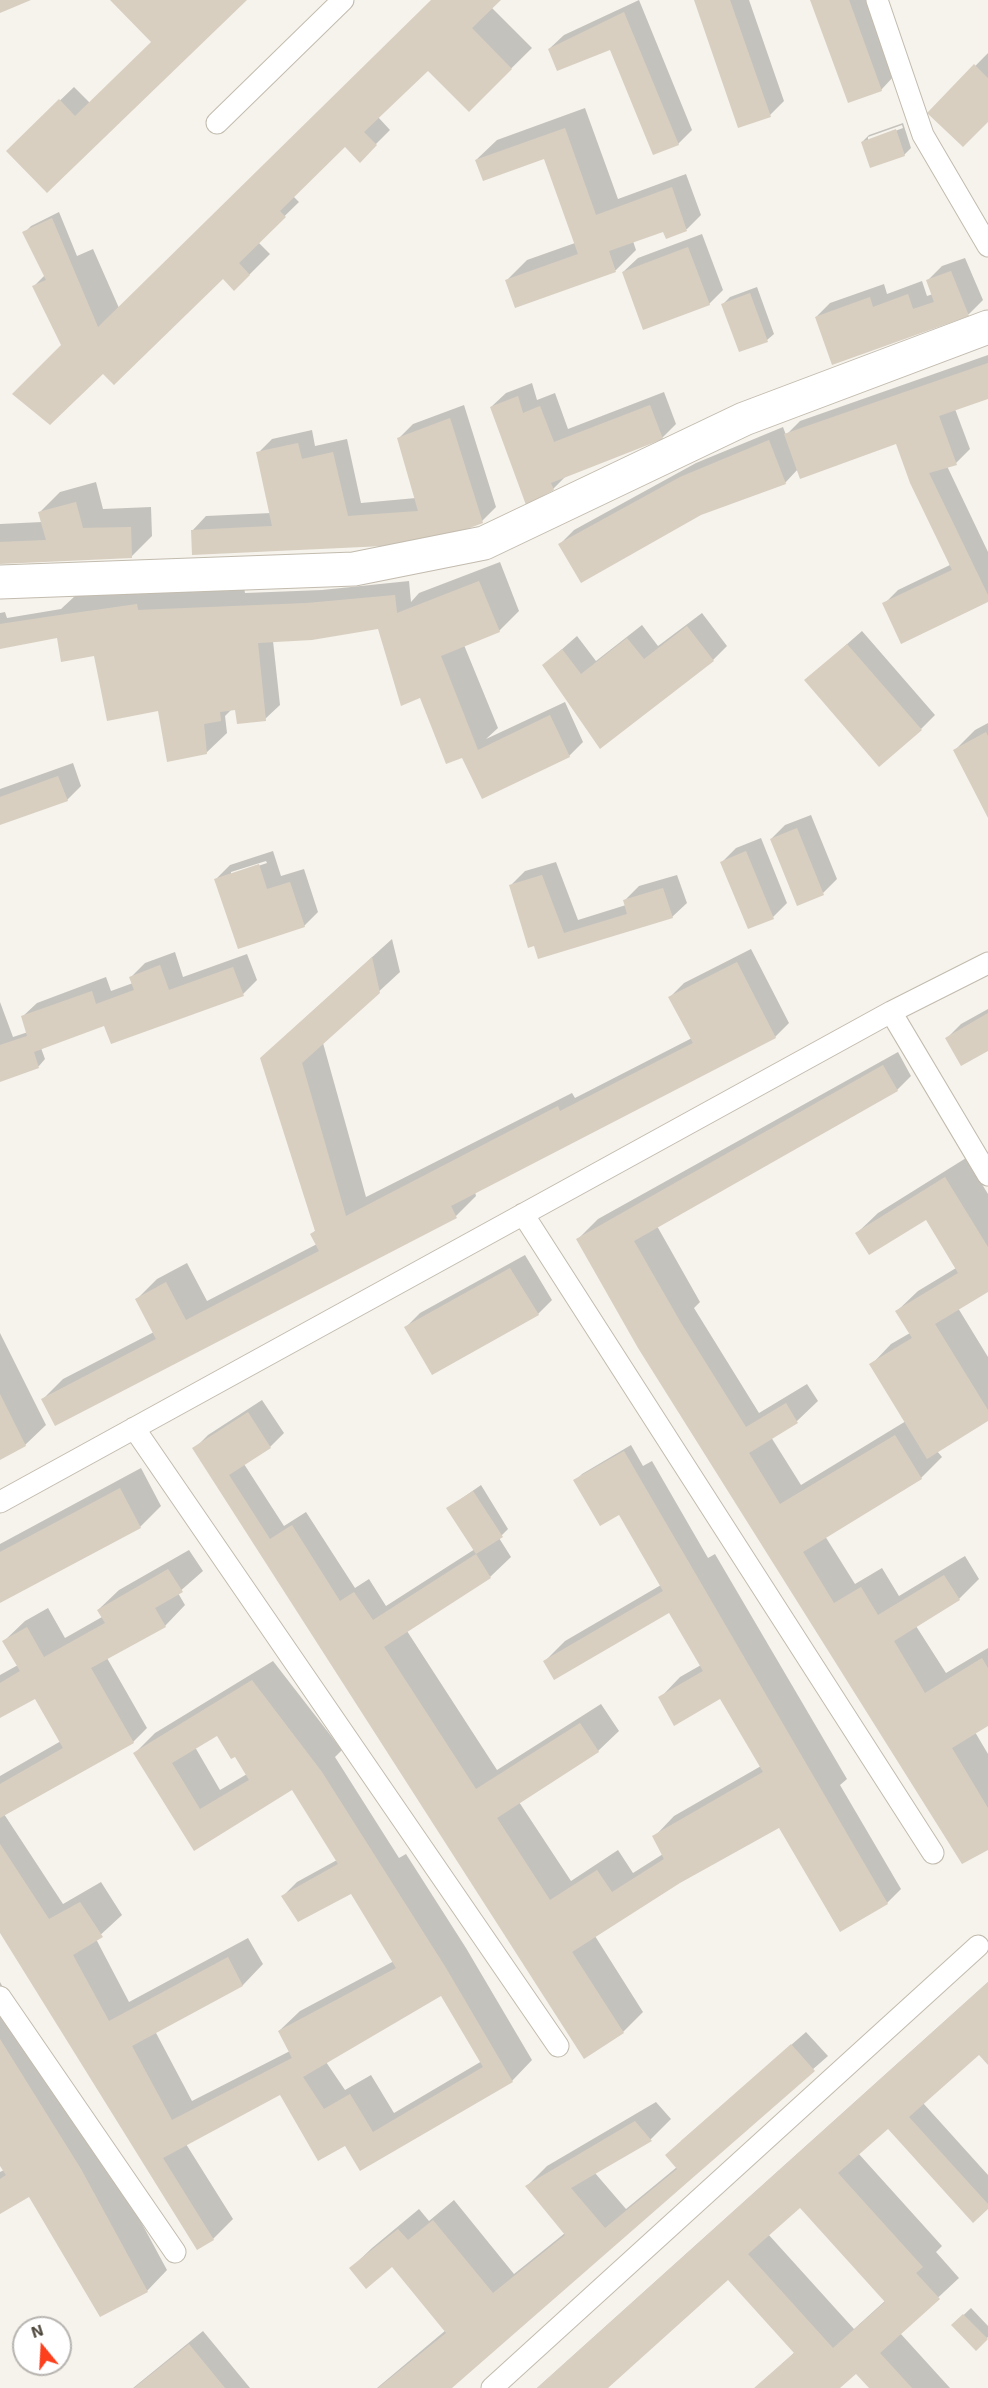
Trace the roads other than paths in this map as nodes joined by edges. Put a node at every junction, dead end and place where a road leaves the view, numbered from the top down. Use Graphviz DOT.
graph roads {
  1 [pos="343,0"];
  2 [pos="877,0"];
  3 [pos="217,123"];
  4 [pos="988,246"];
  5 [pos="988,327"];
  6 [pos="0,582"];
  7 [pos="988,963"];
  8 [pos="891,1011"];
  9 [pos="988,1175"];
  10 [pos="523,1214"];
  11 [pos="134,1428"];
  12 [pos="0,1502"];
  13 [pos="933,1853"];
  14 [pos="978,1946"];
  15 [pos="0,1997"];
  16 [pos="558,2046"];
  17 [pos="175,2252"];
  18 [pos="492,2388"];
  1 -- 3 [label="lane"];
  2 -- 4 [label="lane"];
  5 -- 6 [label="street"];
  7 -- 8 [label="lane"];
  8 -- 9 [label="lane"];
  8 -- 10 [label="lane"];
  10 -- 11 [label="lane"];
  10 -- 13 [label="lane"];
  11 -- 12 [label="lane"];
  11 -- 16 [label="lane"];
  14 -- 18 [label="lane"];
  15 -- 17 [label="lane"];
}
